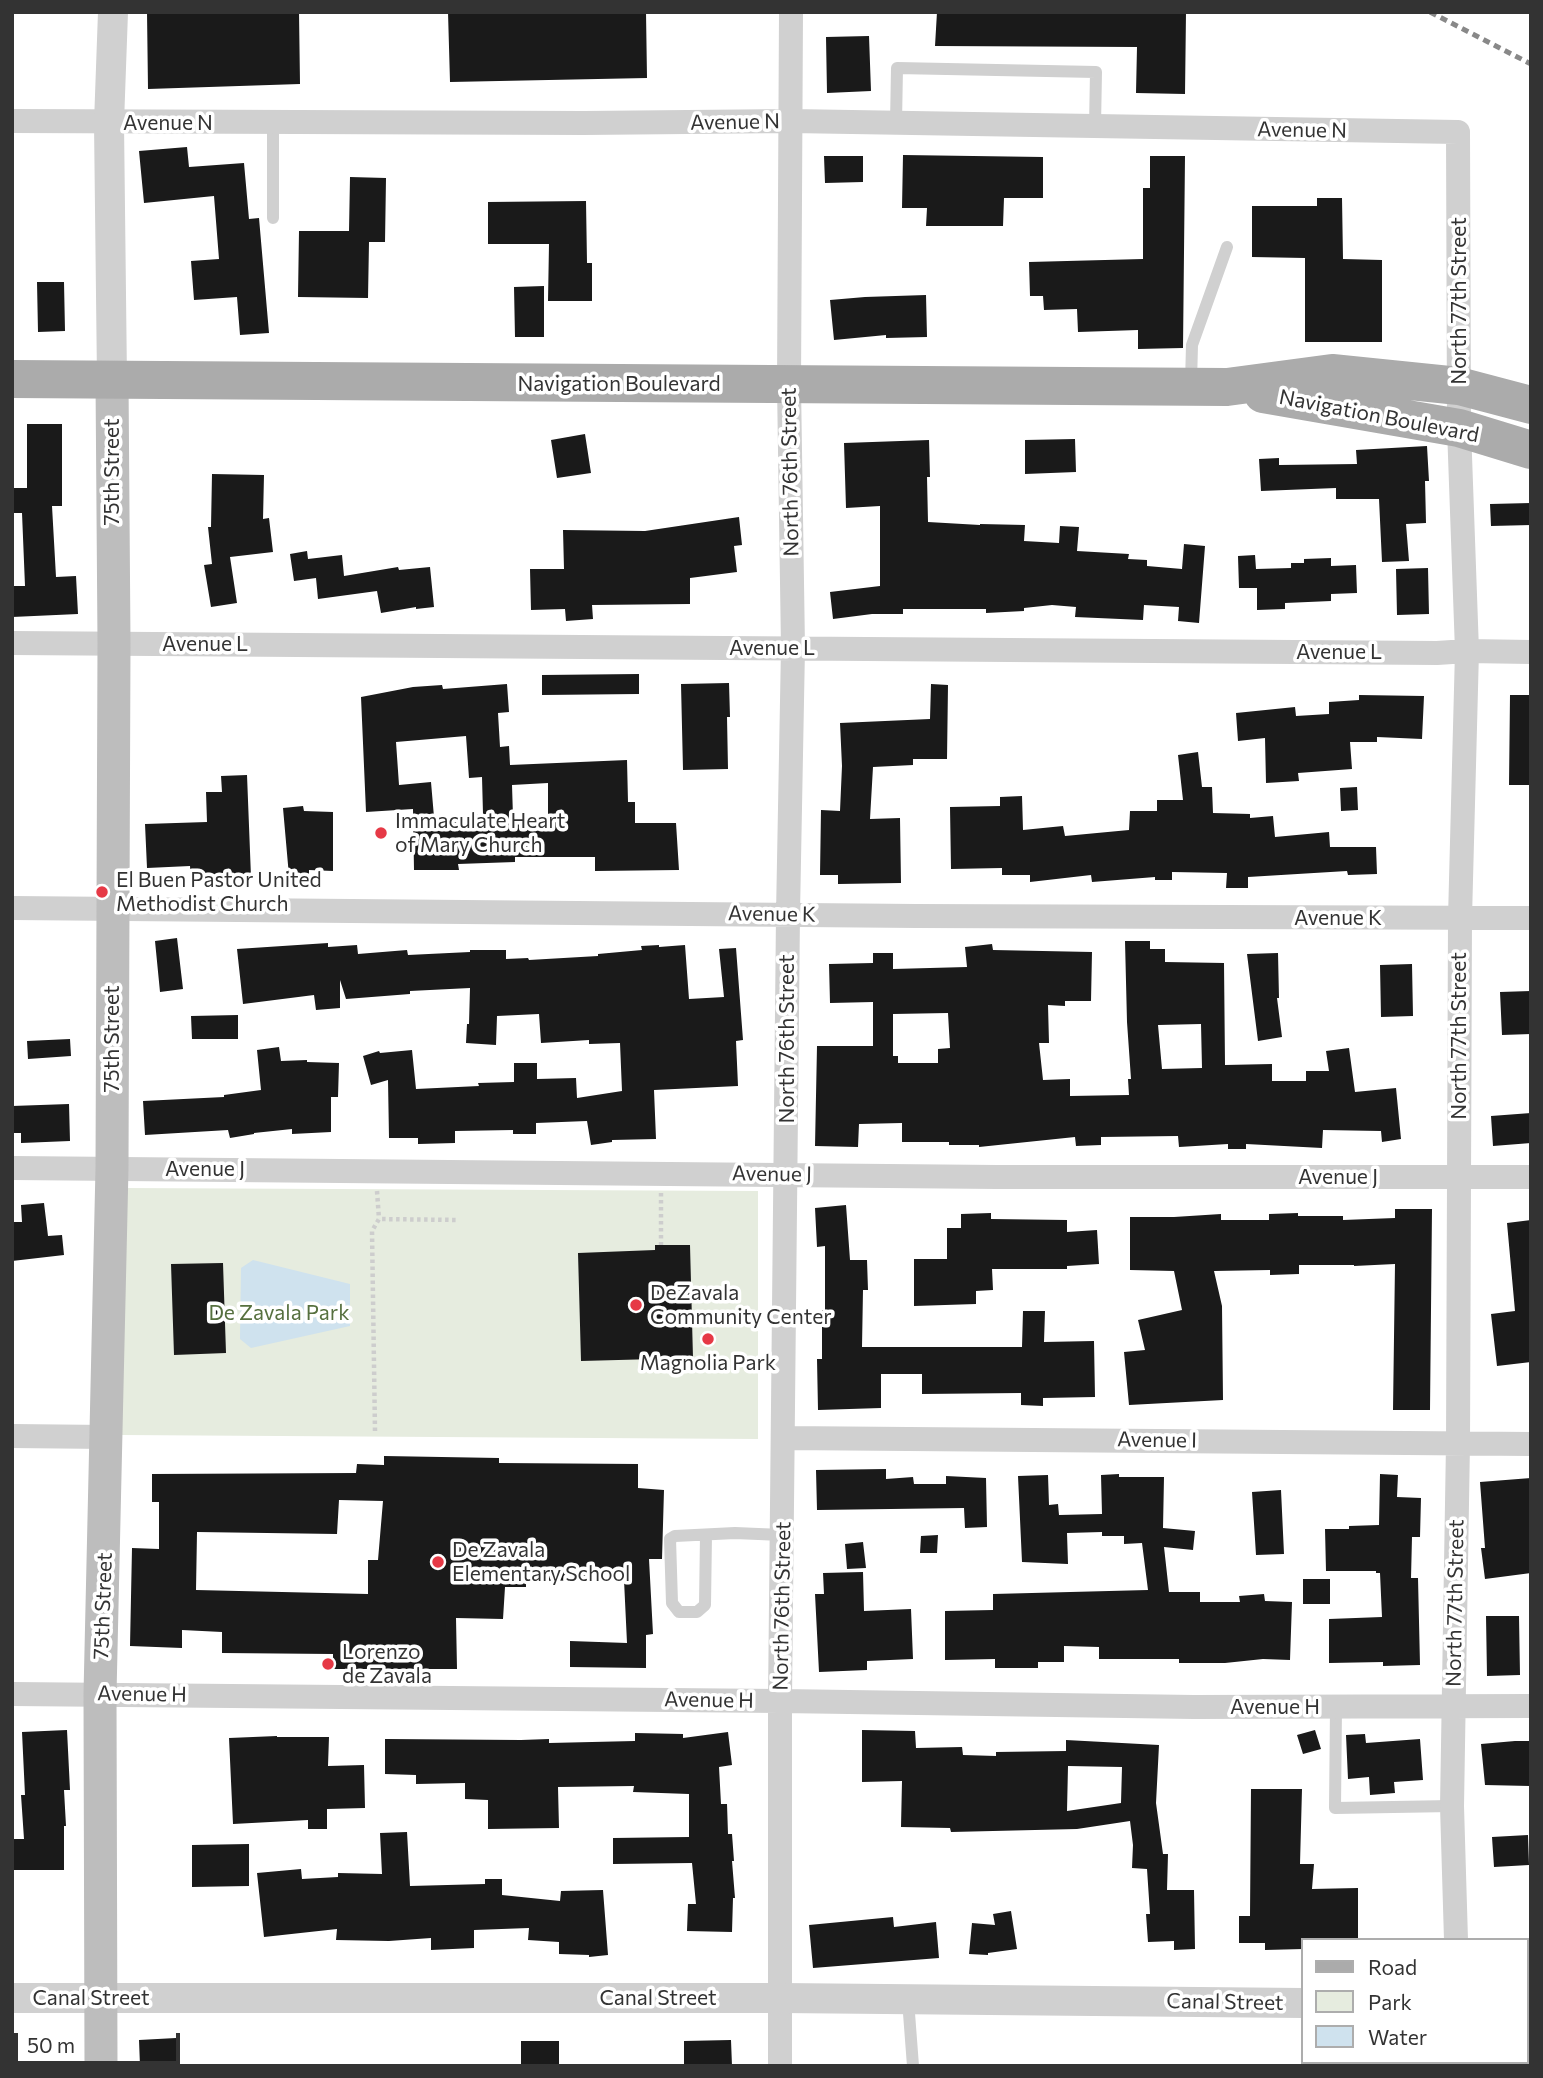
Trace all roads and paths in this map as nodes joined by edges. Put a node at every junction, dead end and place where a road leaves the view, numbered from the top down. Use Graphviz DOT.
graph roads {
  1 [pos="113,12"];
  2 [pos="791,12"];
  3 [pos="12,121"];
  4 [pos="791,121"];
  5 [pos="274,122"];
  6 [pos="109,123"];
  7 [pos="896,123"];
  8 [pos="1095,126"];
  9 [pos="1458,132"];
  10 [pos="273,218"];
  11 [pos="1227,247"];
  12 [pos="12,379"];
  13 [pos="111,380"];
  14 [pos="789,386"];
  15 [pos="1459,386"];
  16 [pos="1209,387"];
  17 [pos="1531,405"];
  18 [pos="1459,428"];
  19 [pos="1531,450"];
  20 [pos="12,643"];
  21 [pos="114,643"];
  22 [pos="793,648"];
  23 [pos="1466,651"];
  24 [pos="1531,652"];
  25 [pos="12,908"];
  26 [pos="111,909"];
  27 [pos="788,914"];
  28 [pos="1460,918"];
  29 [pos="1531,918"];
  30 [pos="12,1168"];
  31 [pos="112,1168"];
  32 [pos="661,1173"];
  33 [pos="787,1174"];
  34 [pos="1458,1177"];
  35 [pos="1531,1177"];
  36 [pos="459,1220"];
  37 [pos="661,1245"];
  38 [pos="375,1431"];
  39 [pos="12,1436"];
  40 [pos="107,1437"];
  41 [pos="784,1438"];
  42 [pos="1458,1443"];
  43 [pos="1531,1444"];
  44 [pos="706,1535"];
  45 [pos="782,1535"];
  46 [pos="12,1694"];
  47 [pos="100,1694"];
  48 [pos="780,1701"];
  49 [pos="1453,1706"];
  50 [pos="1531,1706"];
  51 [pos="1336,1707"];
  52 [pos="1452,1806"];
  53 [pos="1456,1938"];
  54 [pos="12,1997"];
  55 [pos="101,1998"];
  56 [pos="781,1998"];
  57 [pos="908,1999"];
  58 [pos="1302,2003"];
  59 [pos="101,2066"];
  60 [pos="780,2066"];
  61 [pos="913,2066"];
  1 -- 6 [label="street, 75th Street"];
  2 -- 4 [label="street, North 76th Street"];
  3 -- 6 [label="street, Avenue N"];
  4 -- 5 [label="street, Avenue N"];
  4 -- 7 [label="street, Avenue N"];
  4 -- 14 [label="street, North 76th Street"];
  5 -- 6 [label="street, Avenue N"];
  5 -- 10 [label="lane"];
  6 -- 13 [label="street, 75th Street"];
  7 -- 8 [label="street, Avenue N"];
  7 -- 8 [label="lane"];
  8 -- 9 [label="street, Avenue N"];
  9 -- 15 [label="street, North 77th Street"];
  11 -- 16 [label="lane"];
  12 -- 13 [label="main road, Navigation Boulevard"];
  13 -- 14 [label="main road, Navigation Boulevard"];
  13 -- 21 [label="main road, 75th Street"];
  14 -- 16 [label="main road, Navigation Boulevard"];
  14 -- 22 [label="street, North 76th Street"];
  15 -- 16 [label="main road, Navigation Boulevard"];
  15 -- 17 [label="main road, Navigation Boulevard"];
  15 -- 18 [label="street, North 77th Street"];
  16 -- 18 [label="main road, Navigation Boulevard"];
  18 -- 19 [label="main road, Navigation Boulevard"];
  18 -- 23 [label="street, North 77th Street"];
  20 -- 21 [label="street, Avenue L"];
  21 -- 22 [label="street, Avenue L"];
  21 -- 26 [label="main road, 75th Street"];
  22 -- 23 [label="street, Avenue L"];
  22 -- 27 [label="street, North 76th Street"];
  23 -- 24 [label="street, Avenue L"];
  23 -- 28 [label="street, North 77th Street"];
  25 -- 26 [label="street, Avenue K"];
  26 -- 27 [label="street, Avenue K"];
  26 -- 31 [label="main road, 75th Street"];
  27 -- 28 [label="street, Avenue K"];
  27 -- 33 [label="street, North 76th Street"];
  28 -- 29 [label="street, Avenue K"];
  28 -- 34 [label="street, North 77th Street"];
  30 -- 31 [label="street, Avenue J"];
  31 -- 32 [label="street, Avenue J"];
  31 -- 40 [label="main road, 75th Street"];
  32 -- 33 [label="street, Avenue J"];
  32 -- 37 [label="path"];
  33 -- 34 [label="street, Avenue J"];
  33 -- 41 [label="street, North 76th Street"];
  34 -- 35 [label="street, Avenue J"];
  34 -- 42 [label="street, North 77th Street"];
  36 -- 38 [label="path"];
  39 -- 40 [label="street"];
  40 -- 47 [label="main road, 75th Street"];
  41 -- 42 [label="street, Avenue I"];
  41 -- 45 [label="street, North 76th Street"];
  42 -- 43 [label="street, Avenue I"];
  42 -- 49 [label="street, North 77th Street"];
  44 -- 44 [label="lane"];
  44 -- 45 [label="lane"];
  45 -- 48 [label="street, North 76th Street"];
  46 -- 47 [label="street, Avenue H"];
  47 -- 48 [label="street, Avenue H"];
  47 -- 55 [label="main road, 75th Street"];
  48 -- 51 [label="street, Avenue H"];
  48 -- 56 [label="street, North 76th Street"];
  49 -- 50 [label="street, Avenue H"];
  49 -- 51 [label="street, Avenue H"];
  49 -- 52 [label="street, North 77th Street"];
  51 -- 52 [label="lane"];
  52 -- 53 [label="street, North 77th Street"];
  54 -- 55 [label="street, Canal Street"];
  55 -- 56 [label="street, Canal Street"];
  55 -- 59 [label="main road, 75th Street"];
  56 -- 57 [label="street, Canal Street"];
  56 -- 60 [label="street, North 76th Street"];
  57 -- 58 [label="street, Canal Street"];
  57 -- 61 [label="lane"];
}
